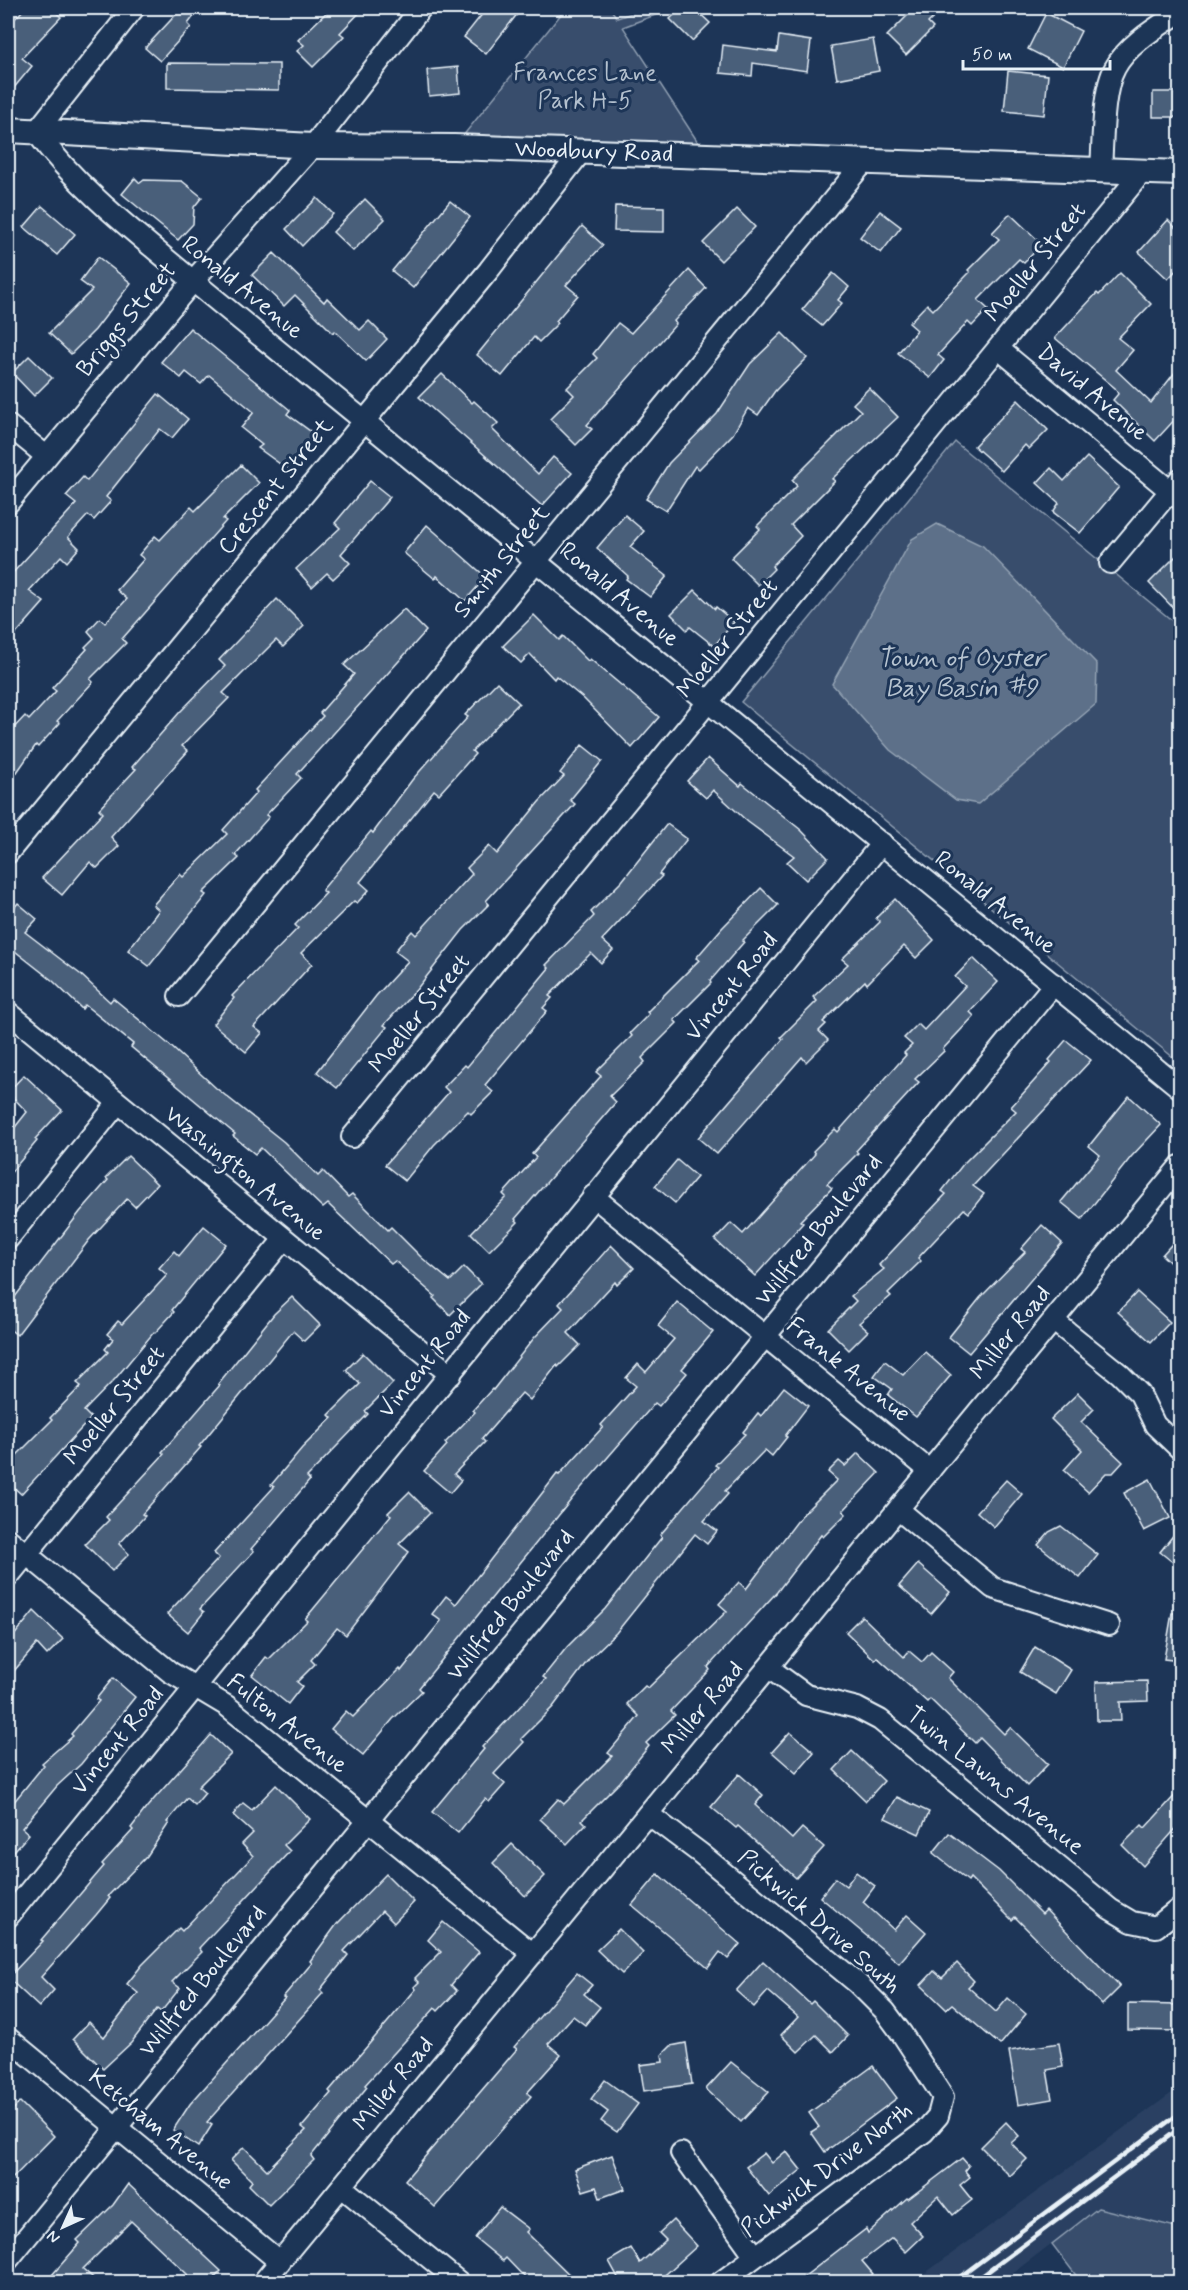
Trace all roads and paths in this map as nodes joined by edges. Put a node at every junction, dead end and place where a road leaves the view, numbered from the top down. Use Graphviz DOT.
graph roads {
  1 [pos="421,8"];
  2 [pos="127,10"];
  3 [pos="1171,18"];
  4 [pos="8,130"];
  5 [pos="36,132"];
  6 [pos="313,146"];
  7 [pos="581,152"];
  8 [pos="865,161"];
  9 [pos="1101,169"];
  10 [pos="1143,171"];
  11 [pos="1180,173"];
  12 [pos="193,281"];
  13 [pos="999,349"];
  14 [pos="365,419"];
  15 [pos="8,425"];
  16 [pos="46,456"];
  17 [pos="1177,490"];
  18 [pos="8,503"];
  19 [pos="537,560"];
  20 [pos="1110,562"];
  21 [pos="710,702"];
  22 [pos="882,843"];
  23 [pos="8,853"];
  24 [pos="1054,984"];
  25 [pos="179,996"];
  26 [pos="8,1012"];
  27 [pos="1180,1088"];
  28 [pos="118,1103"];
  29 [pos="352,1137"];
  30 [pos="1180,1168"];
  31 [pos="593,1196"];
  32 [pos="8,1239"];
  33 [pos="284,1239"];
  34 [pos="1054,1321"];
  35 [pos="766,1336"];
  36 [pos="451,1375"];
  37 [pos="1180,1449"];
  38 [pos="930,1471"];
  39 [pos="899,1510"];
  40 [pos="8,1539"];
  41 [pos="26,1554"];
  42 [pos="8,1577"];
  43 [pos="1109,1625"];
  44 [pos="769,1668"];
  45 [pos="195,1687"];
  46 [pos="648,1814"];
  47 [pos="368,1820"];
  48 [pos="1180,1908"];
  49 [pos="8,1917"];
  50 [pos="533,1954"];
  51 [pos="8,2038"];
  52 [pos="937,2087"];
  53 [pos="116,2127"];
  54 [pos="681,2153"];
  55 [pos="343,2188"];
  56 [pos="755,2256"];
  57 [pos="8,2260"];
  58 [pos="280,2262"];
  59 [pos="265,2282"];
  60 [pos="459,2283"];
  61 [pos="722,2283"];
  1 -- 6 [label="street, Briggs Street"];
  2 -- 5 [label="street"];
  3 -- 9 [label="street"];
  4 -- 5 [label="main road, Woodbury Road"];
  5 -- 6 [label="main road, Woodbury Road"];
  5 -- 12 [label="street, Ronald Avenue"];
  6 -- 7 [label="main road, Woodbury Road"];
  6 -- 12 [label="street, Briggs Street"];
  7 -- 8 [label="main road, Woodbury Road"];
  7 -- 14 [label="street, Crescent Street"];
  8 -- 9 [label="main road, Woodbury Road"];
  8 -- 19 [label="street, Smith Street"];
  9 -- 10 [label="main road, Woodbury Road"];
  10 -- 11 [label="main road, Woodbury Road"];
  10 -- 13 [label="street, Moeller Street"];
  12 -- 14 [label="street, Ronald Avenue"];
  12 -- 16 [label="street, Briggs Street"];
  13 -- 17 [label="street, David Avenue"];
  13 -- 21 [label="street, Moeller Street"];
  14 -- 19 [label="street, Ronald Avenue"];
  14 -- 23 [label="street, Crescent Street"];
  15 -- 16 [label="street"];
  16 -- 18 [label="street, Briggs Street"];
  17 -- 20 [label="street"];
  19 -- 21 [label="street, Ronald Avenue"];
  19 -- 25 [label="street, Smith Street"];
  21 -- 22 [label="street, Ronald Avenue"];
  21 -- 29 [label="street, Moeller Street"];
  22 -- 24 [label="street, Ronald Avenue"];
  22 -- 31 [label="street, Vincent Road"];
  24 -- 27 [label="street, Ronald Avenue"];
  24 -- 35 [label="street, Willfred Boulevard"];
  26 -- 28 [label="street, Washington Avenue"];
  28 -- 32 [label="street"];
  28 -- 33 [label="street, Washington Avenue"];
  30 -- 34 [label="street, Miller Road"];
  31 -- 35 [label="street, Frank Avenue"];
  31 -- 36 [label="street, Vincent Road"];
  33 -- 36 [label="street, Washington Avenue"];
  33 -- 41 [label="street, Moeller Street"];
  34 -- 37 [label="street"];
  34 -- 38 [label="street, Miller Road"];
  35 -- 38 [label="street, Frank Avenue"];
  35 -- 47 [label="street, Willfred Boulevard"];
  36 -- 45 [label="street, Vincent Road"];
  38 -- 39 [label="street, Miller Road"];
  39 -- 43 [label="street"];
  39 -- 44 [label="street, Miller Road"];
  40 -- 41 [label="street, Fulton Avenue"];
  41 -- 42 [label="street, Moeller Street"];
  41 -- 45 [label="street, Fulton Avenue"];
  44 -- 46 [label="street, Miller Road"];
  44 -- 48 [label="street, Twin Lawns Avenue"];
  45 -- 47 [label="street, Fulton Avenue"];
  45 -- 49 [label="street, Vincent Road"];
  46 -- 50 [label="street, Miller Road"];
  46 -- 52 [label="street, Pickwick Drive South"];
  47 -- 50 [label="street, Fulton Avenue"];
  47 -- 53 [label="street, Willfred Boulevard"];
  50 -- 55 [label="street, Miller Road"];
  51 -- 53 [label="street, Ketcham Avenue"];
  52 -- 56 [label="street, Pickwick Drive North"];
  53 -- 57 [label="street, Willfred Boulevard"];
  53 -- 58 [label="street, Ketcham Avenue"];
  54 -- 56 [label="street"];
  55 -- 58 [label="street, Miller Road"];
  55 -- 60 [label="street"];
  56 -- 61 [label="street, Pickwick Drive North"];
  58 -- 59 [label="street, Miller Road"];
}
